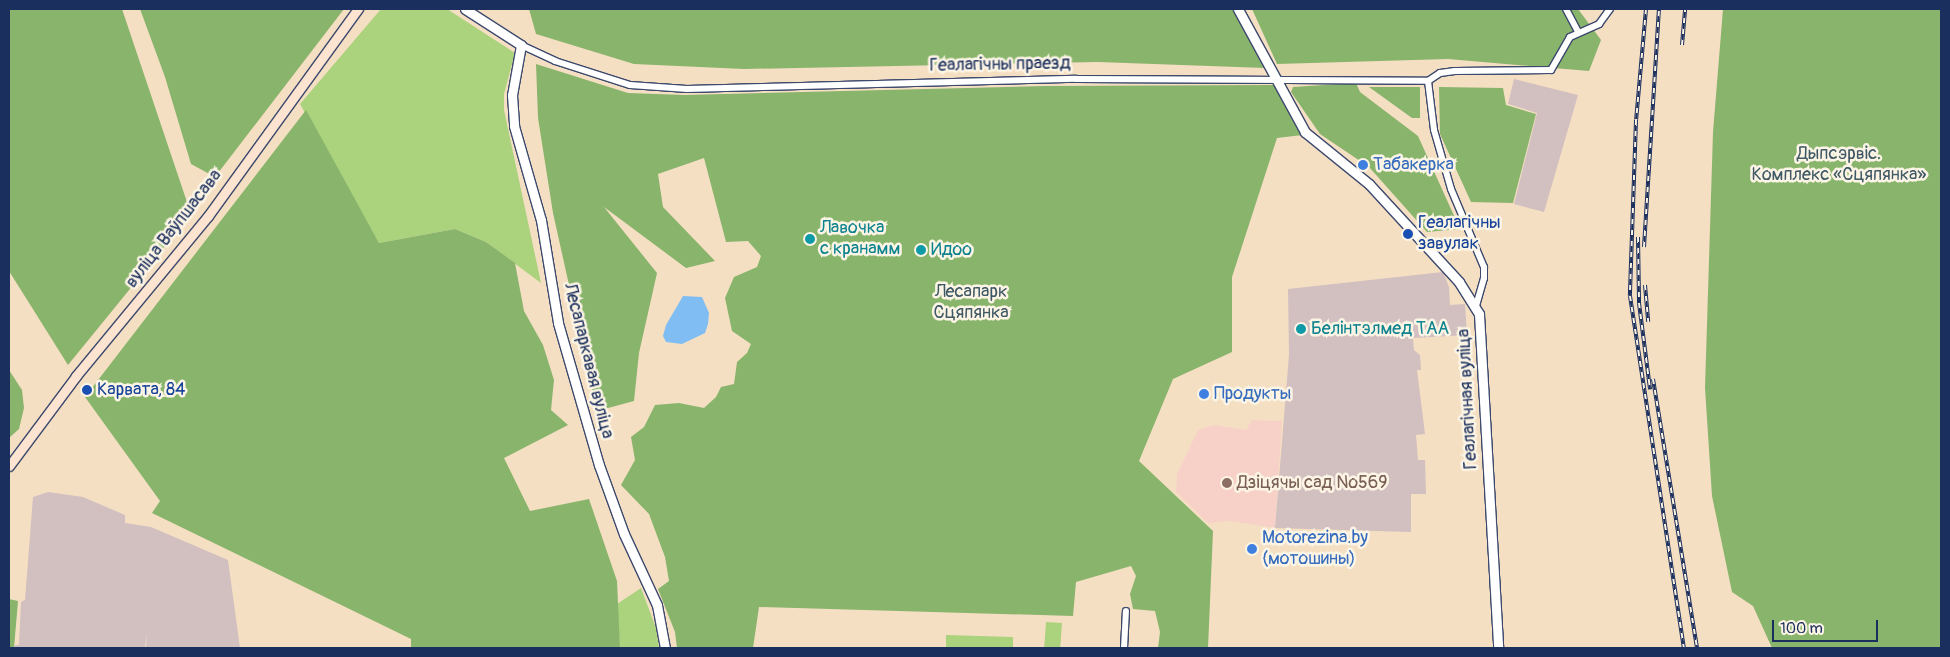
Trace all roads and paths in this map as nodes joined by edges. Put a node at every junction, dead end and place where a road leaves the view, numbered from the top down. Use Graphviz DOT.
graph roads {
  1 [pos="358,9"];
  2 [pos="465,9"];
  3 [pos="1238,9"];
  4 [pos="1566,9"];
  5 [pos="1610,9"];
  6 [pos="1578,32"];
  7 [pos="521,45"];
  8 [pos="1273,78"];
  9 [pos="1428,81"];
  10 [pos="1476,306"];
  11 [pos="9,466"];
  12 [pos="1126,611"];
  13 [pos="665,648"];
  14 [pos="1124,648"];
  15 [pos="1498,648"];
  1 -- 11 [label="main road, вуліца Ваўпшасава"];
  2 -- 7 [label="street, Геалагічны праезд"];
  3 -- 8 [label="street, Геалагічная вуліца"];
  4 -- 6 [label="street"];
  5 -- 6 [label="street"];
  6 -- 9 [label="street, Геалагічны праезд"];
  7 -- 8 [label="street, Геалагічны праезд"];
  7 -- 13 [label="street, Лесапаркавая вуліца"];
  8 -- 9 [label="street, Геалагічны праезд"];
  8 -- 10 [label="street, Геалагічная вуліца"];
  9 -- 10 [label="street"];
  10 -- 15 [label="street, Геалагічная вуліца"];
  12 -- 14 [label="street"];
}
